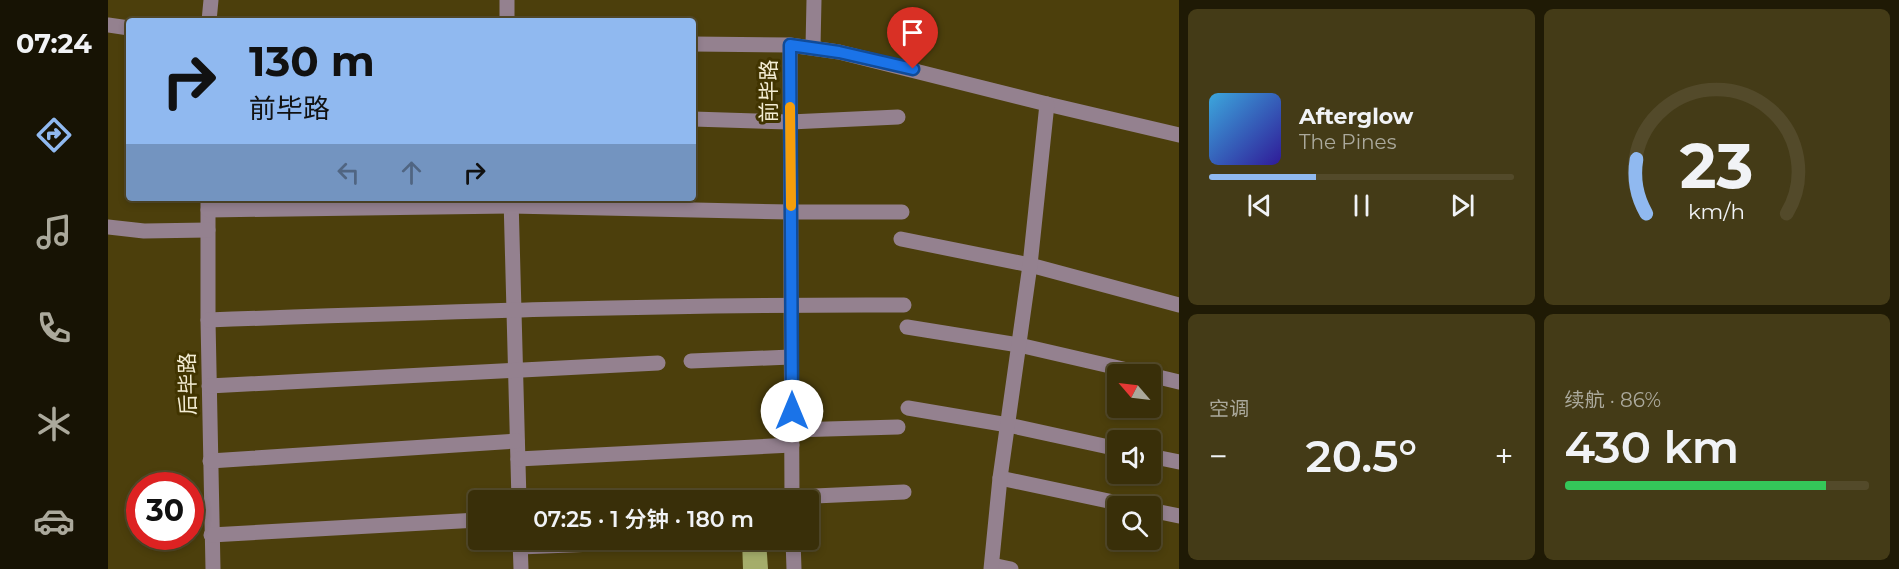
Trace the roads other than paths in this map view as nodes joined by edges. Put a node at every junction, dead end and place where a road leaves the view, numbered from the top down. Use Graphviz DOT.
graph roads {
  1 [pos="211,0"];
  2 [pos="507,0"];
  3 [pos="814,0"];
  4 [pos="209,18"];
  5 [pos="507,18"];
  6 [pos="108,25"];
  7 [pos="126,28"];
  8 [pos="696,44"];
  9 [pos="790,45"];
  10 [pos="813,47"];
  11 [pos="1047,104"];
  12 [pos="898,117"];
  13 [pos="696,118"];
  14 [pos="790,122"];
  15 [pos="1179,135"];
  16 [pos="511,202"];
  17 [pos="208,204"];
  18 [pos="791,212"];
  19 [pos="902,212"];
  20 [pos="108,227"];
  21 [pos="208,230"];
  22 [pos="901,239"];
  23 [pos="1030,265"];
  24 [pos="791,305"];
  25 [pos="904,305"];
  26 [pos="1179,306"];
  27 [pos="514,310"];
  28 [pos="208,320"];
  29 [pos="907,327"];
  30 [pos="1019,345"];
  31 [pos="791,357"];
  32 [pos="691,361"];
  33 [pos="658,363"];
  34 [pos="1107,365"];
  35 [pos="516,370"];
  36 [pos="1161,378"];
  37 [pos="1179,382"];
  38 [pos="209,386"];
  39 [pos="908,408"];
  40 [pos="1008,425"];
  41 [pos="898,428"];
  42 [pos="792,437"];
  43 [pos="518,441"];
  44 [pos="1107,447"];
  45 [pos="1161,458"];
  46 [pos="518,459"];
  47 [pos="210,461"];
  48 [pos="1179,462"];
  49 [pos="1000,478"];
  50 [pos="519,490"];
  51 [pos="792,490"];
  52 [pos="904,492"];
  53 [pos="819,497"];
  54 [pos="1107,501"];
  55 [pos="1161,512"];
  56 [pos="1179,516"];
  57 [pos="468,521"];
  58 [pos="211,535"];
  59 [pos="520,550"];
  60 [pos="793,550"];
  61 [pos="992,567"];
  62 [pos="213,569"];
  63 [pos="521,569"];
  64 [pos="794,569"];
  65 [pos="1011,569"];
  1 -- 4 [label="street"];
  2 -- 5 [label="street"];
  3 -- 10 [label="street"];
  6 -- 7 [label="street"];
  8 -- 9 [label="street"];
  9 -- 10 [label="street, 前毕路"];
  9 -- 14 [label="street, 前毕路"];
  10 -- 11 [label="street, 前毕路"];
  11 -- 15 [label="street, 前毕路"];
  11 -- 23 [label="street"];
  12 -- 14 [label="street"];
  13 -- 14 [label="street"];
  14 -- 18 [label="street, 前毕路"];
  16 -- 17 [label="street"];
  16 -- 18 [label="street"];
  16 -- 27 [label="street"];
  17 -- 21 [label="street, 后毕路"];
  18 -- 19 [label="street"];
  18 -- 24 [label="street, 前毕路"];
  20 -- 21 [label="street"];
  21 -- 28 [label="street, 后毕路"];
  22 -- 23 [label="street"];
  23 -- 26 [label="street"];
  23 -- 30 [label="street"];
  24 -- 25 [label="street"];
  24 -- 27 [label="street"];
  24 -- 31 [label="street, 前毕路"];
  27 -- 28 [label="street"];
  27 -- 35 [label="street"];
  28 -- 38 [label="street, 后毕路"];
  29 -- 30 [label="street"];
  30 -- 34 [label="street"];
  30 -- 40 [label="street"];
  31 -- 32 [label="street"];
  31 -- 42 [label="street, 前毕路"];
  33 -- 35 [label="street"];
  35 -- 38 [label="street"];
  35 -- 43 [label="street"];
  36 -- 37 [label="street"];
  38 -- 47 [label="street, 后毕路"];
  39 -- 40 [label="street"];
  40 -- 44 [label="street"];
  40 -- 49 [label="street"];
  41 -- 42 [label="street"];
  42 -- 46 [label="street"];
  42 -- 51 [label="street, 前毕路"];
  43 -- 46 [label="street"];
  43 -- 47 [label="street"];
  45 -- 48 [label="street"];
  46 -- 50 [label="street"];
  47 -- 58 [label="street, 后毕路"];
  49 -- 54 [label="street"];
  49 -- 61 [label="street"];
  52 -- 53 [label="street"];
  55 -- 56 [label="street"];
  57 -- 58 [label="street"];
  58 -- 62 [label="street, 后毕路"];
  59 -- 63 [label="street"];
  60 -- 64 [label="street"];
  61 -- 65 [label="street"];
}
